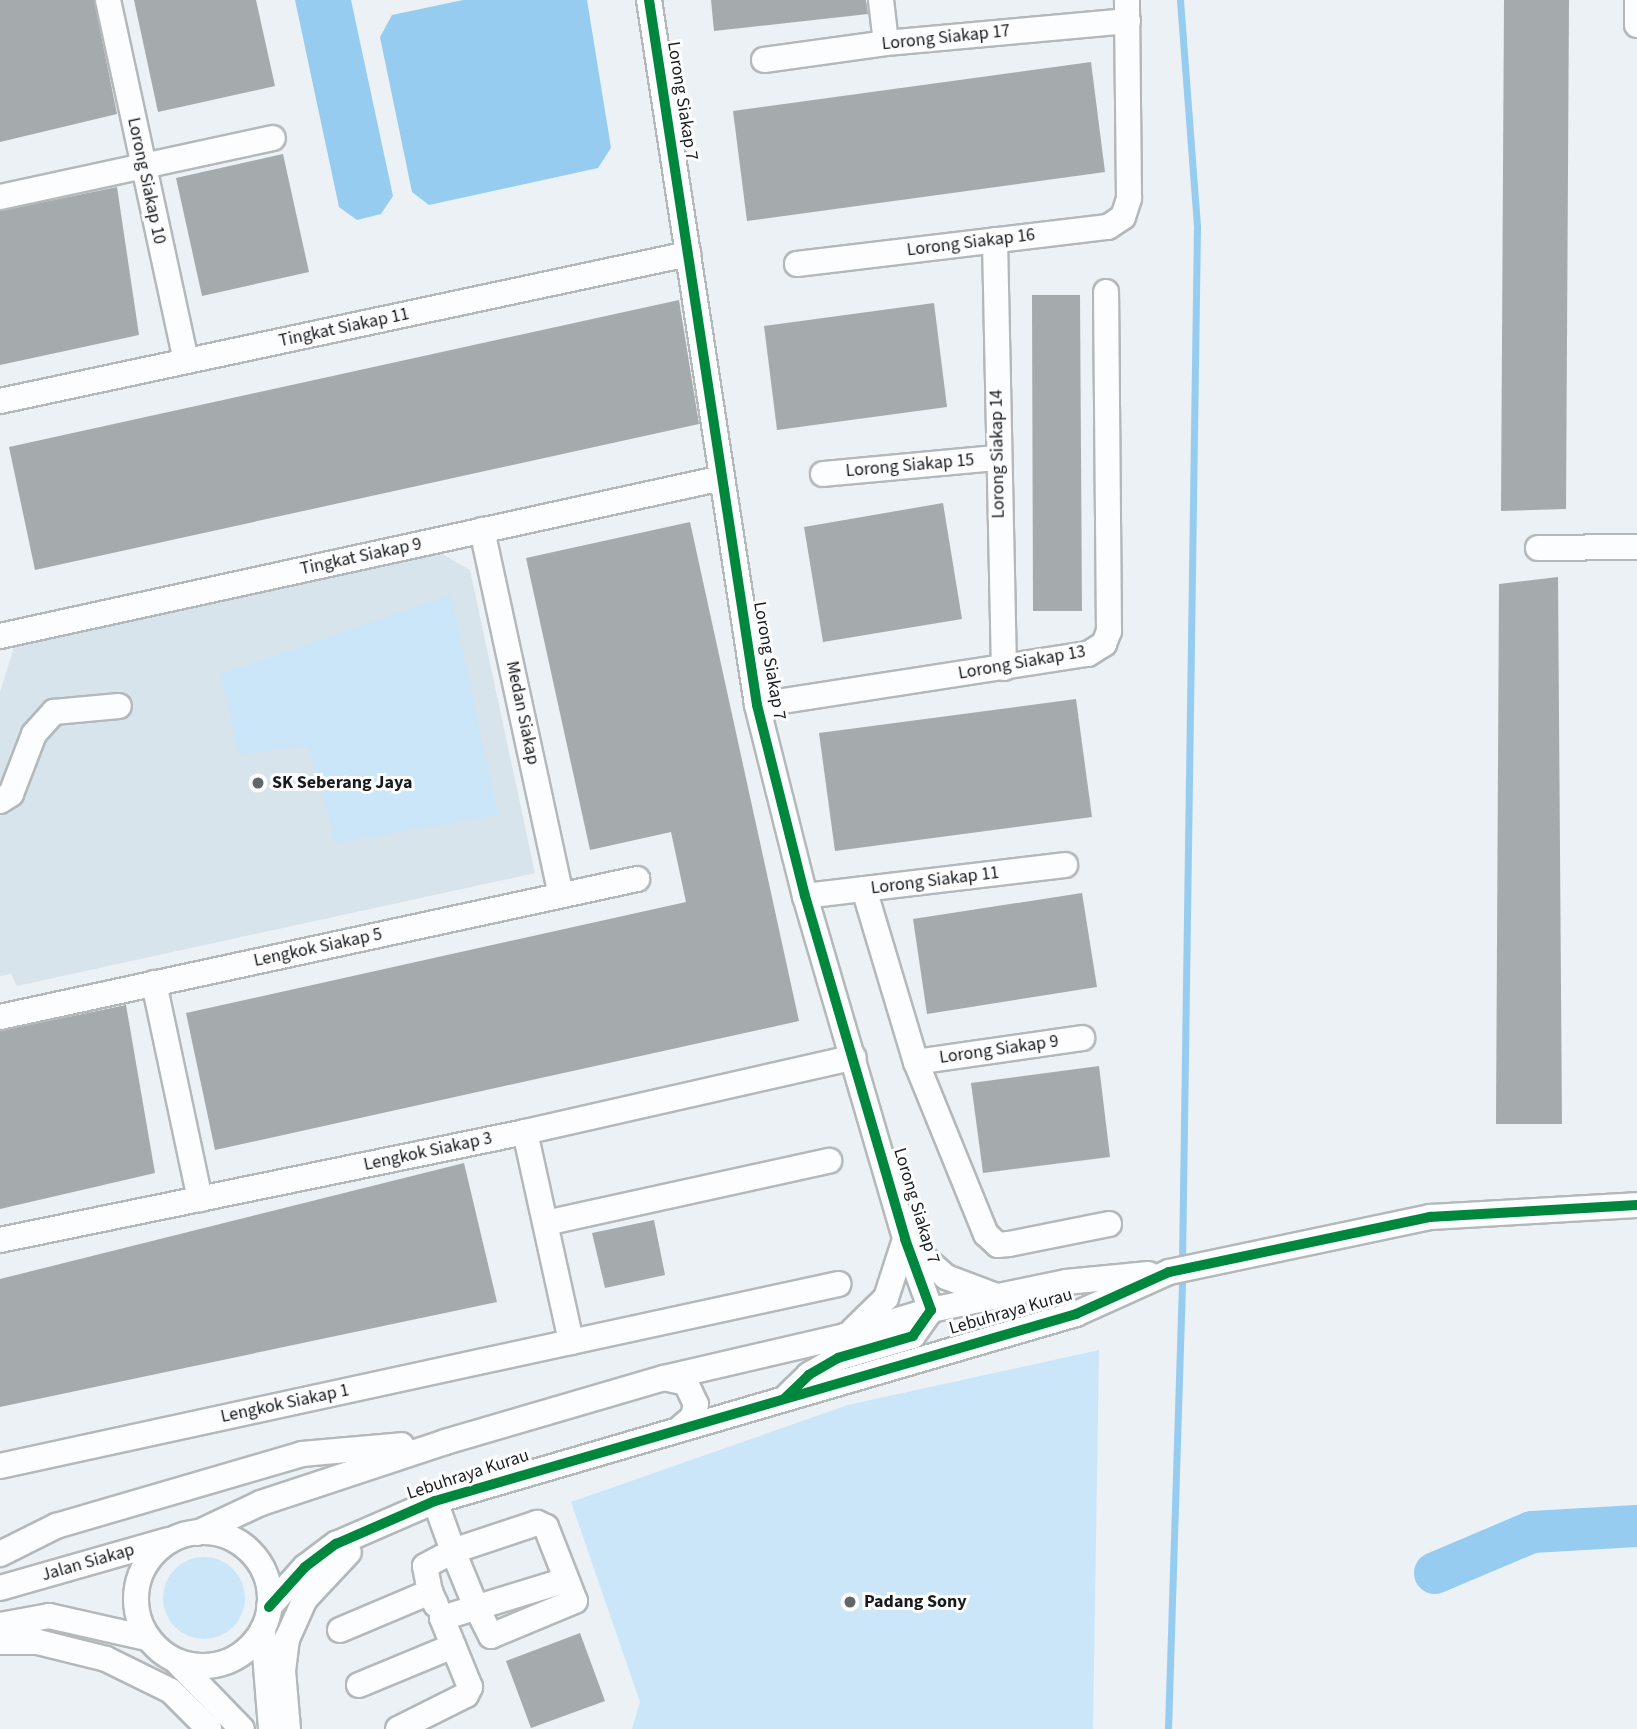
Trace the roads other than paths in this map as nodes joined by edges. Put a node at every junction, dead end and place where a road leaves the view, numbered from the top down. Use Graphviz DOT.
graph roads {
  1 [pos="108,0"];
  2 [pos="649,0"];
  3 [pos="881,0"];
  4 [pos="1637,0"];
  5 [pos="1128,10"];
  6 [pos="1637,25"];
  7 [pos="886,43"];
  8 [pos="764,60"];
  9 [pos="273,138"];
  10 [pos="141,165"];
  11 [pos="0,197"];
  12 [pos="995,240"];
  13 [pos="688,254"];
  14 [pos="797,264"];
  15 [pos="1106,292"];
  16 [pos="186,361"];
  17 [pos="0,401"];
  18 [pos="997,458"];
  19 [pos="823,474"];
  20 [pos="722,478"];
  21 [pos="482,530"];
  22 [pos="1637,547"];
  23 [pos="1538,548"];
  24 [pos="0,636"];
  25 [pos="1004,668"];
  26 [pos="757,705"];
  27 [pos="119,706"];
  28 [pos="0,801"];
  29 [pos="1065,865"];
  30 [pos="637,879"];
  31 [pos="864,889"];
  32 [pos="561,895"];
  33 [pos="805,896"];
  34 [pos="153,983"];
  35 [pos="0,1017"];
  36 [pos="1082,1038"];
  37 [pos="854,1057"];
  38 [pos="916,1062"];
  39 [pos="525,1132"];
  40 [pos="830,1161"];
  41 [pos="200,1199"];
  42 [pos="1637,1205"];
  43 [pos="546,1223"];
  44 [pos="1109,1224"];
  45 [pos="905,1239"];
  46 [pos="0,1240"];
  47 [pos="1168,1272"];
  48 [pos="838,1284"];
  49 [pos="996,1296"];
  50 [pos="931,1310"];
  51 [pos="844,1336"];
  52 [pos="571,1342"];
  53 [pos="664,1378"];
  54 [pos="785,1398"];
  55 [pos="678,1430"];
  56 [pos="445,1442"];
  57 [pos="0,1466"];
  58 [pos="435,1501"];
  59 [pos="398,1516"];
  60 [pos="186,1535"];
  61 [pos="453,1551"];
  62 [pos="0,1554"];
  63 [pos="566,1580"];
  64 [pos="0,1588"];
  65 [pos="430,1592"];
  66 [pos="476,1607"];
  67 [pos="266,1618"];
  68 [pos="442,1618"];
  69 [pos="0,1625"];
  70 [pos="340,1630"];
  71 [pos="147,1638"];
  72 [pos="0,1642"];
  73 [pos="453,1646"];
  74 [pos="177,1662"];
  75 [pos="359,1685"];
  76 [pos="209,1729"];
  77 [pos="242,1729"];
  78 [pos="271,1729"];
  79 [pos="288,1729"];
  80 [pos="398,1729"];
  1 -- 10 [label="street, Lorong Siakap 10"];
  2 -- 13 [label="street, Lorong Siakap 7"];
  3 -- 7 [label="street"];
  4 -- 6 [label="street"];
  5 -- 7 [label="street, Lorong Siakap 17"];
  5 -- 12 [label="street, Lorong Siakap 16"];
  7 -- 8 [label="street, Lorong Siakap 17"];
  9 -- 10 [label="street"];
  10 -- 11 [label="street"];
  10 -- 16 [label="street, Lorong Siakap 10"];
  12 -- 14 [label="street, Lorong Siakap 16"];
  12 -- 18 [label="street, Lorong Siakap 14"];
  13 -- 16 [label="street, Tingkat Siakap 11"];
  13 -- 20 [label="street, Lorong Siakap 7"];
  15 -- 25 [label="street, Lorong Siakap 13"];
  16 -- 17 [label="street, Tingkat Siakap 11"];
  18 -- 19 [label="street, Lorong Siakap 15"];
  18 -- 25 [label="street, Lorong Siakap 14"];
  20 -- 21 [label="street, Tingkat Siakap 9"];
  20 -- 26 [label="street, Lorong Siakap 7"];
  21 -- 24 [label="street, Tingkat Siakap 9"];
  21 -- 32 [label="street, Medan Siakap"];
  22 -- 23 [label="street"];
  25 -- 26 [label="street, Lorong Siakap 13"];
  26 -- 33 [label="street, Lorong Siakap 7"];
  27 -- 28 [label="street"];
  29 -- 31 [label="street, Lorong Siakap 11"];
  30 -- 32 [label="street, Lengkok Siakap 5"];
  31 -- 33 [label="street, Lorong Siakap 11"];
  31 -- 38 [label="street"];
  32 -- 34 [label="street, Lengkok Siakap 5"];
  33 -- 37 [label="street, Lorong Siakap 7"];
  34 -- 35 [label="street, Lengkok Siakap 5"];
  34 -- 41 [label="street"];
  36 -- 38 [label="street, Lorong Siakap 9"];
  37 -- 39 [label="street, Lengkok Siakap 3"];
  37 -- 45 [label="street, Lorong Siakap 7"];
  38 -- 44 [label="street"];
  39 -- 41 [label="street, Lengkok Siakap 3"];
  39 -- 43 [label="street"];
  40 -- 43 [label="street"];
  41 -- 46 [label="street, Lengkok Siakap 3"];
  42 -- 47 [label="street, Lebuhraya Kurau"];
  43 -- 52 [label="street"];
  45 -- 49 [label="street"];
  45 -- 50 [label="street, Lorong Siakap 7"];
  45 -- 51 [label="street"];
  47 -- 49 [label="street, Lebuhraya Kurau"];
  47 -- 54 [label="street, Lebuhraya Kurau"];
  48 -- 52 [label="street, Lengkok Siakap 1"];
  49 -- 50 [label="street, Lebuhraya Kurau"];
  50 -- 51 [label="street, Lebuhraya Kurau"];
  50 -- 54 [label="street"];
  51 -- 53 [label="street, Lebuhraya Kurau"];
  52 -- 57 [label="street, Lengkok Siakap 1"];
  53 -- 55 [label="street"];
  53 -- 56 [label="street, Lebuhraya Kurau"];
  54 -- 55 [label="street, Lebuhraya Kurau"];
  55 -- 58 [label="street, Lebuhraya Kurau"];
  56 -- 60 [label="street, Lebuhraya Kurau"];
  56 -- 62 [label="street"];
  58 -- 59 [label="street, Lebuhraya Kurau"];
  58 -- 61 [label="street"];
  59 -- 67 [label="street, Lebuhraya Kurau"];
  59 -- 79 [label="street"];
  60 -- 64 [label="street, Jalan Siakap"];
  60 -- 67 [label="street"];
  60 -- 71 [label="street"];
  61 -- 63 [label="street"];
  61 -- 65 [label="street"];
  61 -- 66 [label="street"];
  63 -- 66 [label="street"];
  63 -- 66 [label="street"];
  65 -- 68 [label="street"];
  65 -- 70 [label="street"];
  66 -- 68 [label="street"];
  67 -- 74 [label="street"];
  67 -- 78 [label="street"];
  68 -- 73 [label="street"];
  69 -- 71 [label="street"];
  71 -- 74 [label="street"];
  72 -- 76 [label="street"];
  73 -- 75 [label="street"];
  73 -- 80 [label="street"];
  74 -- 77 [label="street"];
}
